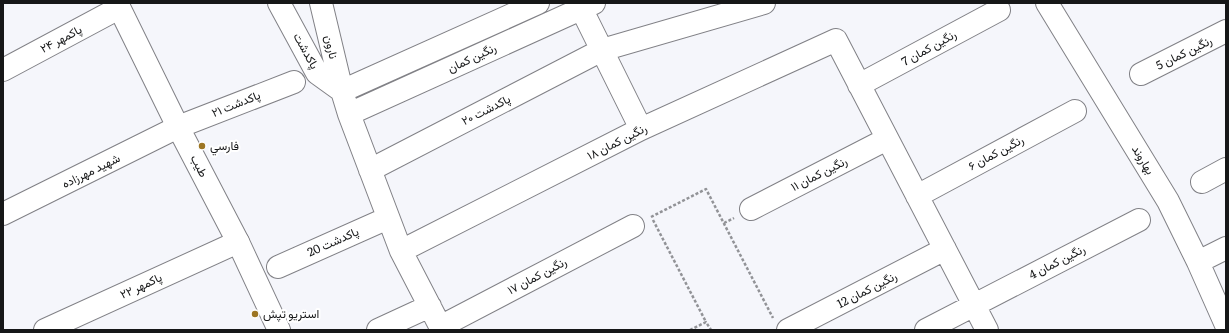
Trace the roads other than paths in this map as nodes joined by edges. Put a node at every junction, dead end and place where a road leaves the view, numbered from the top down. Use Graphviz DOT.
graph roads {
  1 [pos="279,3"];
  2 [pos="321,3"];
  3 [pos="538,3"];
  4 [pos="764,3"];
  5 [pos="1046,3"];
  6 [pos="118,6"];
  7 [pos="588,6"];
  8 [pos="999,10"];
  9 [pos="1226,31"];
  10 [pos="602,50"];
  11 [pos="3,70"];
  12 [pos="1141,74"];
  13 [pos="294,82"];
  14 [pos="859,86"];
  15 [pos="342,92"];
  16 [pos="1075,111"];
  17 [pos="349,114"];
  18 [pos="178,127"];
  19 [pos="642,129"];
  20 [pos="887,139"];
  21 [pos="370,170"];
  22 [pos="1226,170"];
  23 [pos="1202,182"];
  24 [pos="917,196"];
  25 [pos="751,209"];
  26 [pos="3,214"];
  27 [pos="388,218"];
  28 [pos="1139,220"];
  29 [pos="642,222"];
  30 [pos="238,242"];
  31 [pos="1226,248"];
  32 [pos="945,249"];
  33 [pos="401,251"];
  34 [pos="1198,262"];
  35 [pos="278,267"];
  36 [pos="974,304"];
  37 [pos="430,306"];
  38 [pos="1226,325"];
  39 [pos="782,326"];
  40 [pos="441,328"];
  41 [pos="45,330"];
  42 [pos="279,330"];
  43 [pos="378,330"];
  44 [pos="926,330"];
  45 [pos="987,330"];
  1 -- 15 [label="street, پاکدشت"];
  2 -- 15 [label="street, نارون"];
  3 -- 15 [label="street, رنگین کمان"];
  4 -- 10 [label="street, پاکدشت ۲۰"];
  5 -- 34 [label="street, بهاروند"];
  6 -- 11 [label="street, پاکمهر ۲۴"];
  6 -- 18 [label="street, طیب"];
  7 -- 10 [label="street"];
  7 -- 17 [label="street, رنگین کمان"];
  8 -- 14 [label="street, رنگین کمان 7"];
  9 -- 12 [label="street, رنگین کمان 5"];
  10 -- 19 [label="street"];
  10 -- 21 [label="street, پاکدشت ۲۰"];
  13 -- 18 [label="street, پاکدشت ۲۱"];
  14 -- 19 [label="street, رنگین کمان ۱۸"];
  14 -- 20 [label="street"];
  15 -- 17 [label="street"];
  16 -- 24 [label="street, رنگین کمان ۶"];
  17 -- 21 [label="street"];
  18 -- 26 [label="street, شهید مهرزاده"];
  18 -- 30 [label="street, طیب"];
  19 -- 33 [label="street, رنگین کمان ۱۸"];
  20 -- 24 [label="street"];
  20 -- 25 [label="street, رنگین کمان ۱۱"];
  21 -- 27 [label="street"];
  22 -- 23 [label="street"];
  24 -- 32 [label="street"];
  27 -- 33 [label="street"];
  27 -- 35 [label="street, پاکدشت 20"];
  28 -- 36 [label="street, رنگین کمان 4"];
  29 -- 40 [label="street, رنگین کمان ۱۷"];
  30 -- 41 [label="street, پاکمهر ۲۲"];
  30 -- 42 [label="street, طیب"];
  31 -- 34 [label="street"];
  32 -- 36 [label="street"];
  32 -- 39 [label="street, رنگین کمان 12"];
  33 -- 37 [label="street"];
  34 -- 38 [label="street, بهاروند"];
  36 -- 44 [label="street, رنگین کمان 4"];
  36 -- 45 [label="street"];
  37 -- 40 [label="street"];
  37 -- 43 [label="street"];
}
